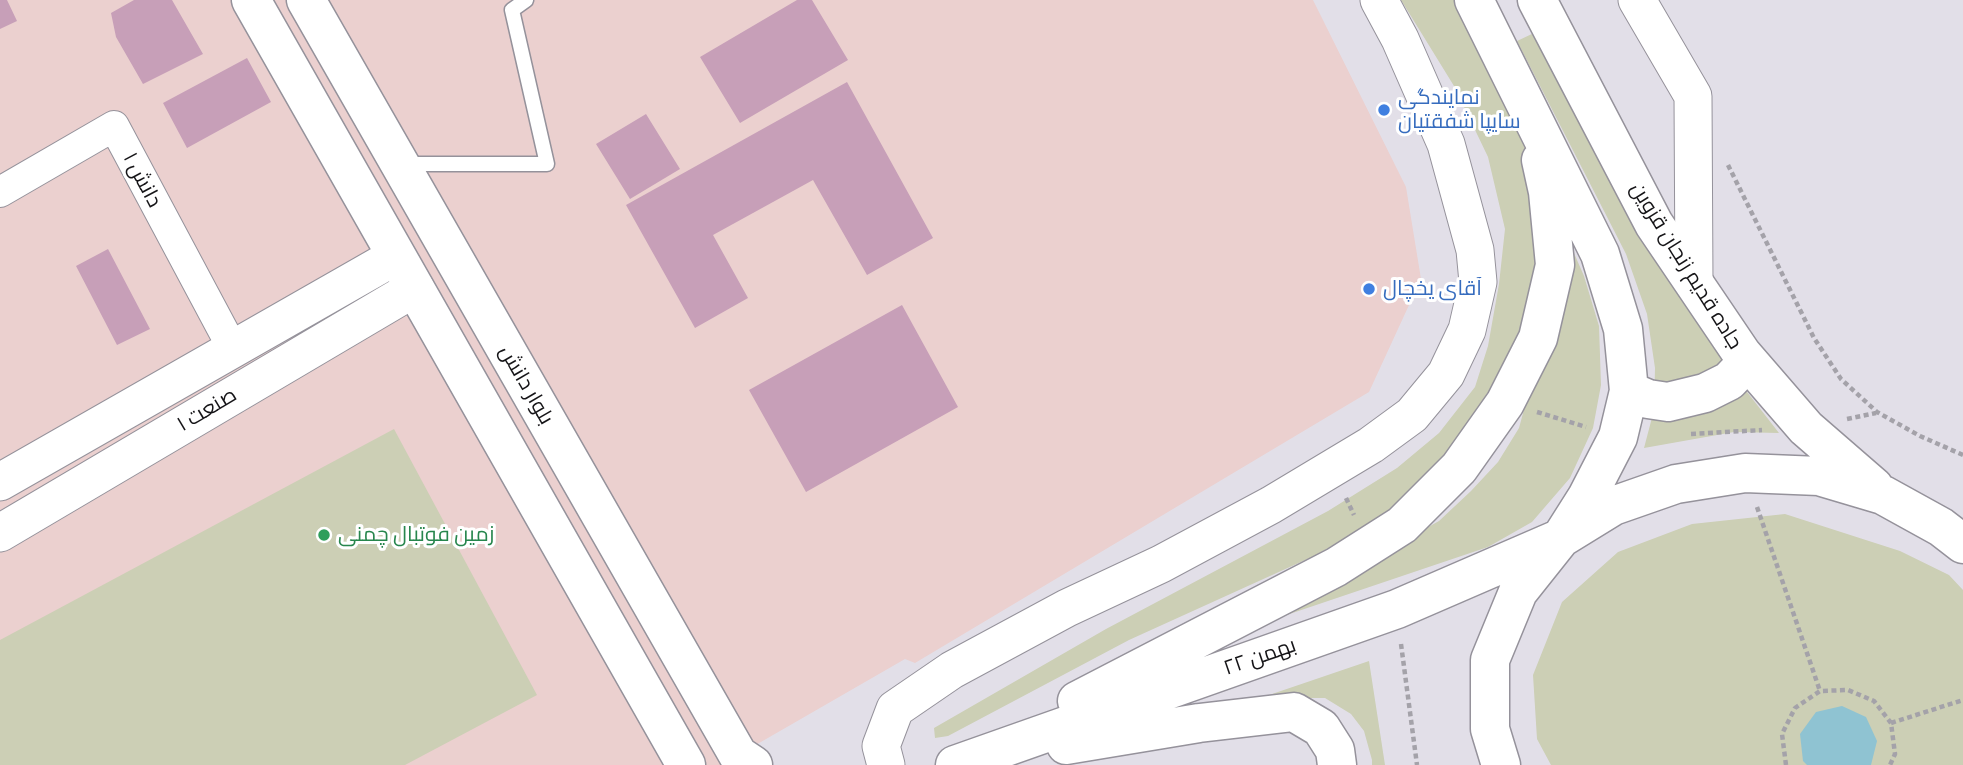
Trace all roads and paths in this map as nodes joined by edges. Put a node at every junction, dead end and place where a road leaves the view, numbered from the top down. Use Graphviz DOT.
graph roads {
  1 [pos="251,0"];
  2 [pos="306,0"];
  3 [pos="526,0"];
  4 [pos="1379,0"];
  5 [pos="1474,0"];
  6 [pos="1537,0"];
  7 [pos="1637,0"];
  8 [pos="1530,110"];
  9 [pos="1723,157"];
  10 [pos="400,164"];
  11 [pos="358,187"];
  12 [pos="0,192"];
  13 [pos="396,256"];
  14 [pos="1694,283"];
  15 [pos="415,288"];
  16 [pos="233,349"];
  17 [pos="1748,361"];
  18 [pos="1629,391"];
  19 [pos="1963,454"];
  20 [pos="1745,473"];
  21 [pos="0,482"];
  22 [pos="1883,495"];
  23 [pos="0,533"];
  24 [pos="1560,538"];
  25 [pos="1963,544"];
  26 [pos="1821,691"];
  27 [pos="1963,701"];
  28 [pos="1891,723"];
  29 [pos="956,764"];
  30 [pos="1783,764"];
  31 [pos="686,765"];
  32 [pos="753,765"];
  33 [pos="886,765"];
  34 [pos="1337,765"];
  35 [pos="1501,765"];
  36 [pos="1890,765"];
  1 -- 11 [label="main road"];
  2 -- 10 [label="main road, بلوار دانش"];
  3 -- 10 [label="lane"];
  4 -- 33 [label="street"];
  5 -- 8 [label="main road"];
  6 -- 14 [label="main road, جاده قدیم زنجان قزوین"];
  7 -- 14 [label="street"];
  8 -- 18 [label="main road"];
  8 -- 29 [label="main road"];
  9 -- 19 [label="path"];
  10 -- 11 [label="main road"];
  10 -- 32 [label="main road, بلوار دانش"];
  11 -- 13 [label="main road"];
  12 -- 16 [label="street, دانش ۱"];
  13 -- 15 [label="main road"];
  13 -- 16 [label="street, صنعت ۱"];
  14 -- 17 [label="main road, جاده قدیم زنجان قزوین"];
  15 -- 23 [label="street, صنعت ۱"];
  15 -- 31 [label="main road"];
  16 -- 21 [label="street, صنعت ۱"];
  17 -- 18 [label="main road"];
  17 -- 22 [label="main road, جاده قدیم زنجان قزوین"];
  18 -- 24 [label="main road"];
  20 -- 22 [label="main road"];
  20 -- 24 [label="main road"];
  20 -- 26 [label="path"];
  22 -- 25 [label="main road"];
  24 -- 29 [label="main road, ۲۲ بهمن"];
  24 -- 35 [label="main road"];
  26 -- 28 [label="path"];
  26 -- 30 [label="path"];
  27 -- 28 [label="path"];
  28 -- 36 [label="path"];
  29 -- 34 [label="main road"];
}
